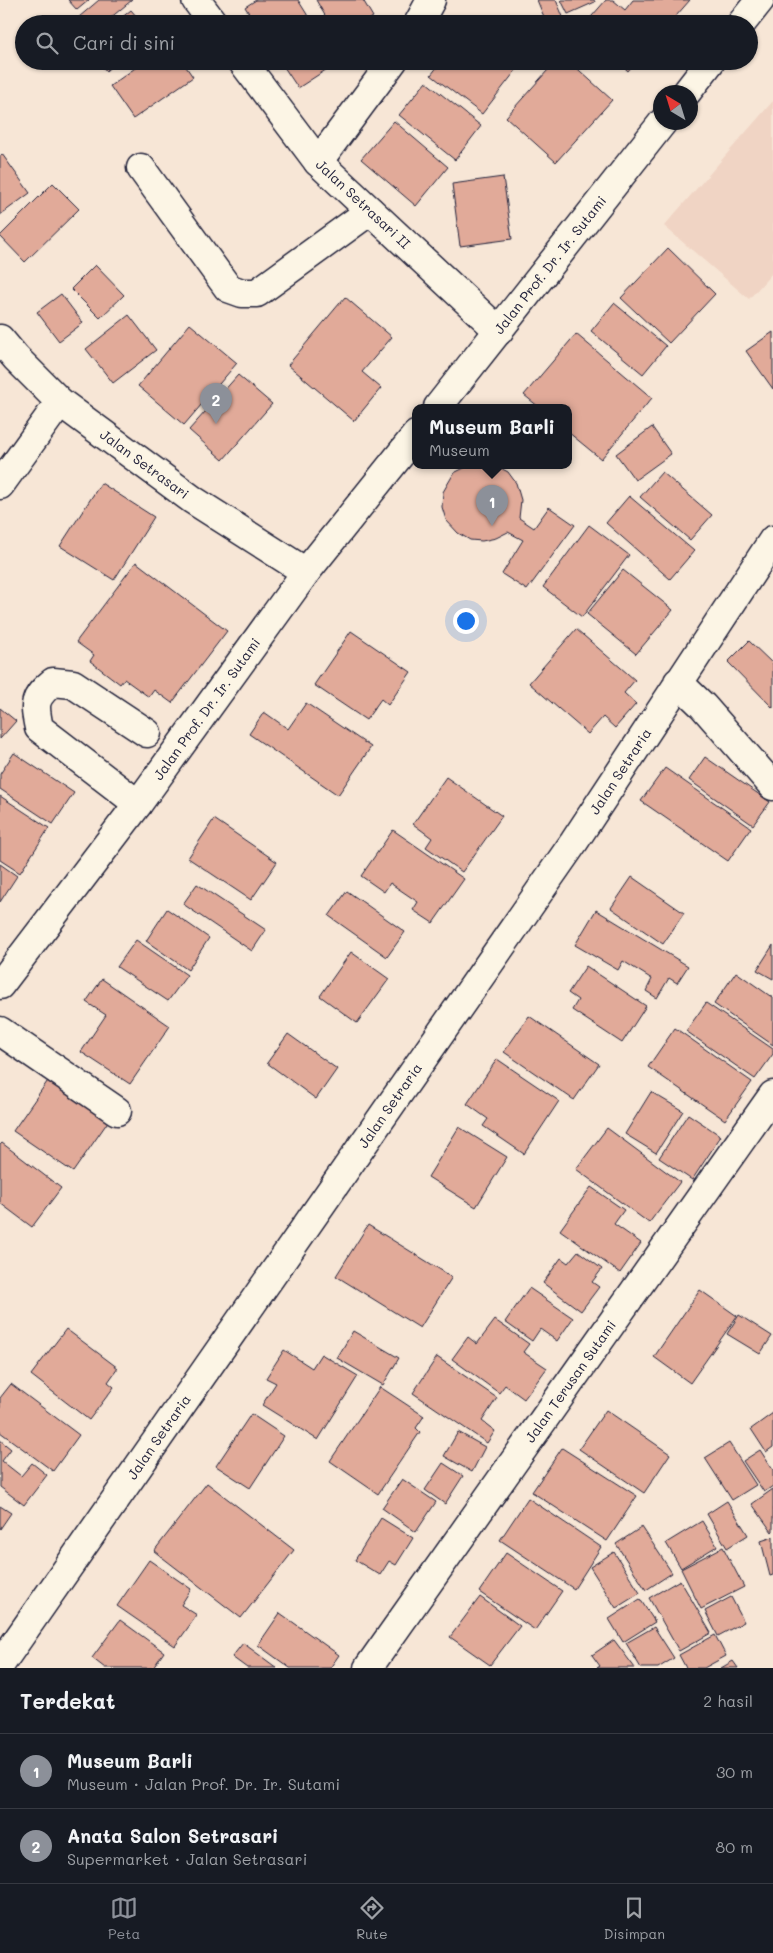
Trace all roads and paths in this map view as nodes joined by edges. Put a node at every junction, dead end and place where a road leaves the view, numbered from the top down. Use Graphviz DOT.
graph roads {
  1 [pos="196,0"];
  2 [pos="431,0"];
  3 [pos="207,15"];
  4 [pos="423,15"];
  5 [pos="249,70"];
  6 [pos="386,70"];
  7 [pos="704,70"];
  8 [pos="692,85"];
  9 [pos="657,130"];
  10 [pos="318,162"];
  11 [pos="141,168"];
  12 [pos="370,211"];
  13 [pos="499,331"];
  14 [pos="0,339"];
  15 [pos="60,402"];
  16 [pos="440,404"];
  17 [pos="412,440"];
  18 [pos="0,486"];
  19 [pos="773,540"];
  20 [pos="306,572"];
  21 [pos="678,682"];
  22 [pos="147,733"];
  23 [pos="773,786"];
  24 [pos="138,804"];
  25 [pos="0,985"];
  26 [pos="0,1031"];
  27 [pos="773,1095"];
  28 [pos="117,1111"];
  29 [pos="0,1665"];
  30 [pos="368,1668"];
  1 -- 3 [label="street"];
  2 -- 4 [label="street"];
  5 -- 10 [label="street, Jalan Setrasari II"];
  6 -- 10 [label="street"];
  7 -- 8 [label="street"];
  9 -- 13 [label="street, Jalan Prof. Dr. Ir. Sutami"];
  10 -- 12 [label="street, Jalan Setrasari II"];
  11 -- 12 [label="street"];
  12 -- 13 [label="street, Jalan Setrasari II"];
  13 -- 16 [label="street, Jalan Prof. Dr. Ir. Sutami"];
  14 -- 15 [label="street, Jalan Setrasari"];
  15 -- 18 [label="street"];
  15 -- 20 [label="street, Jalan Setrasari"];
  17 -- 20 [label="street, Jalan Prof. Dr. Ir. Sutami"];
  19 -- 21 [label="street, Jalan Setraria"];
  20 -- 24 [label="street, Jalan Prof. Dr. Ir. Sutami"];
  21 -- 23 [label="street"];
  21 -- 29 [label="street, Jalan Setraria"];
  22 -- 24 [label="street"];
  24 -- 25 [label="street, Jalan Prof. Dr. Ir. Sutami"];
  26 -- 28 [label="street"];
  27 -- 30 [label="street, Jalan Terusan Sutami"];
}
